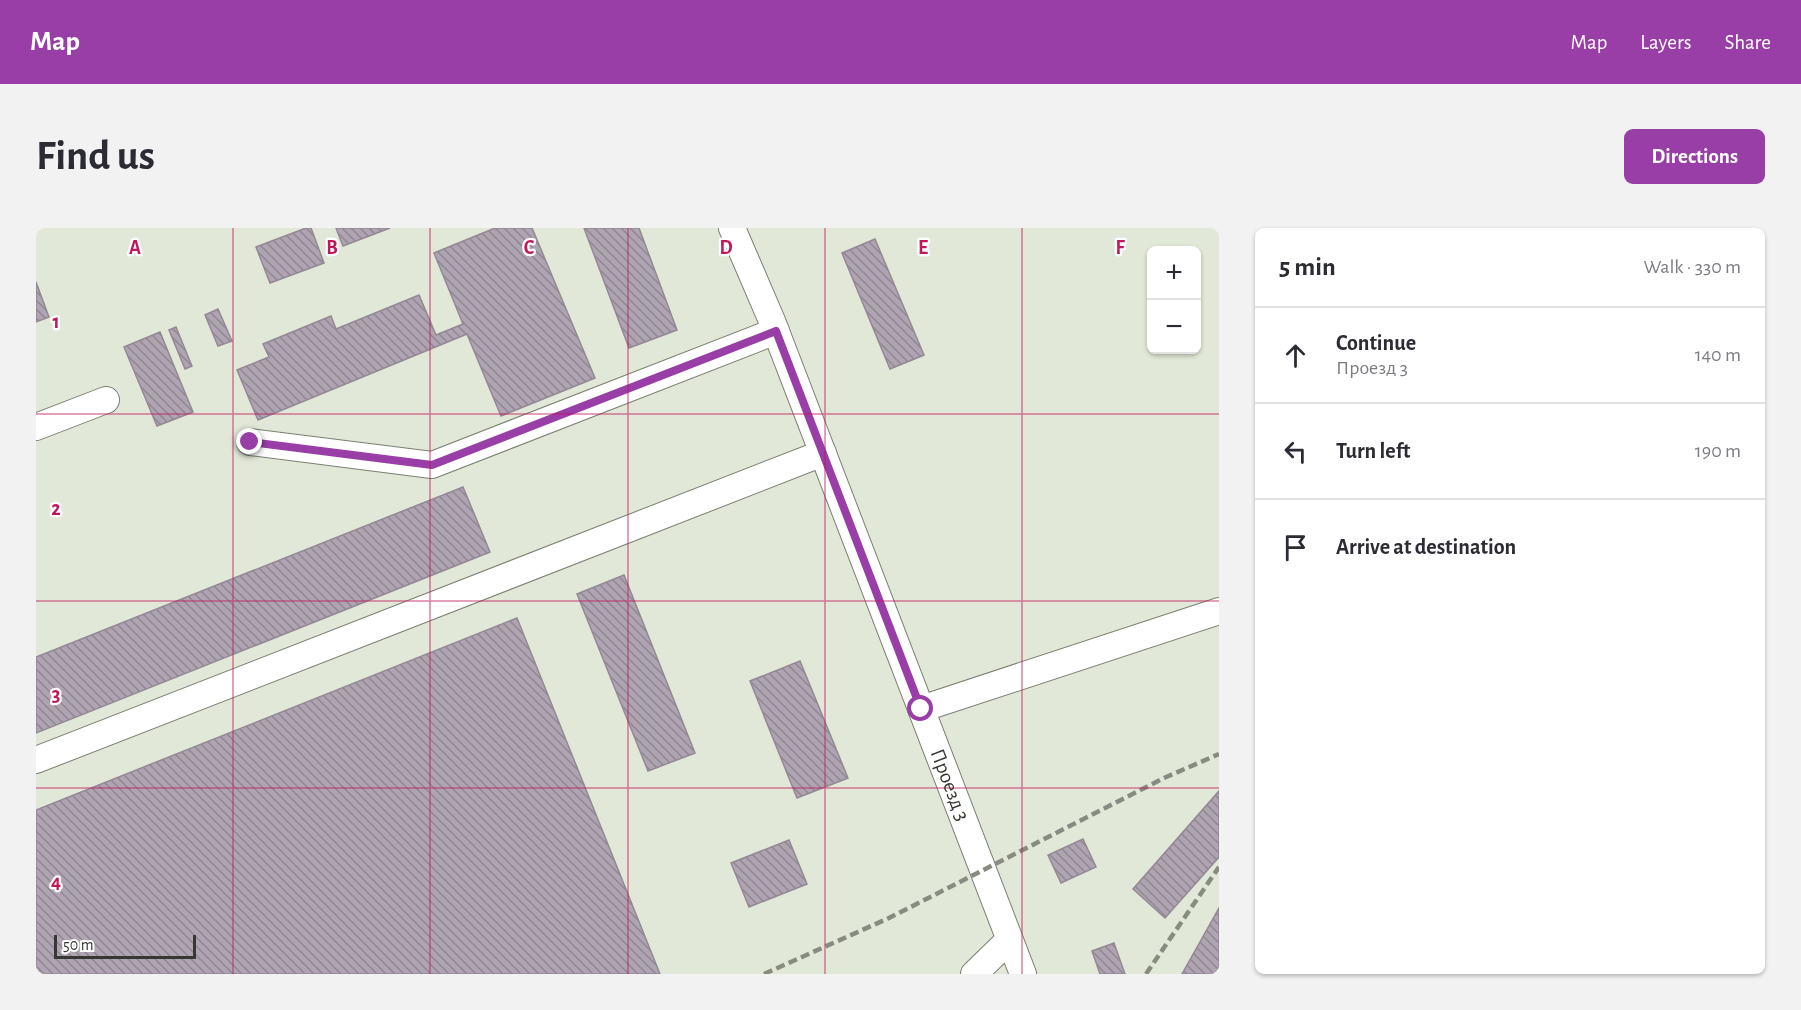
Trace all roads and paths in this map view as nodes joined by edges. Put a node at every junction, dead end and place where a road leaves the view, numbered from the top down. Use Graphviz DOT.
graph roads {
  1 [pos="732,228"];
  2 [pos="776,331"];
  3 [pos="106,400"];
  4 [pos="36,428"];
  5 [pos="250,442"];
  6 [pos="823,453"];
  7 [pos="1219,610"];
  8 [pos="921,709"];
  9 [pos="36,760"];
  10 [pos="1010,940"];
  11 [pos="974,974"];
  12 [pos="1023,974"];
  1 -- 2 [label="street, Проезд 3"];
  2 -- 5 [label="street"];
  2 -- 6 [label="street, Проезд 3"];
  3 -- 4 [label="street"];
  6 -- 8 [label="street, Проезд 3"];
  6 -- 9 [label="street"];
  7 -- 8 [label="street"];
  8 -- 10 [label="street, Проезд 3"];
  10 -- 11 [label="street"];
  10 -- 12 [label="street, Проезд 3"];
}
